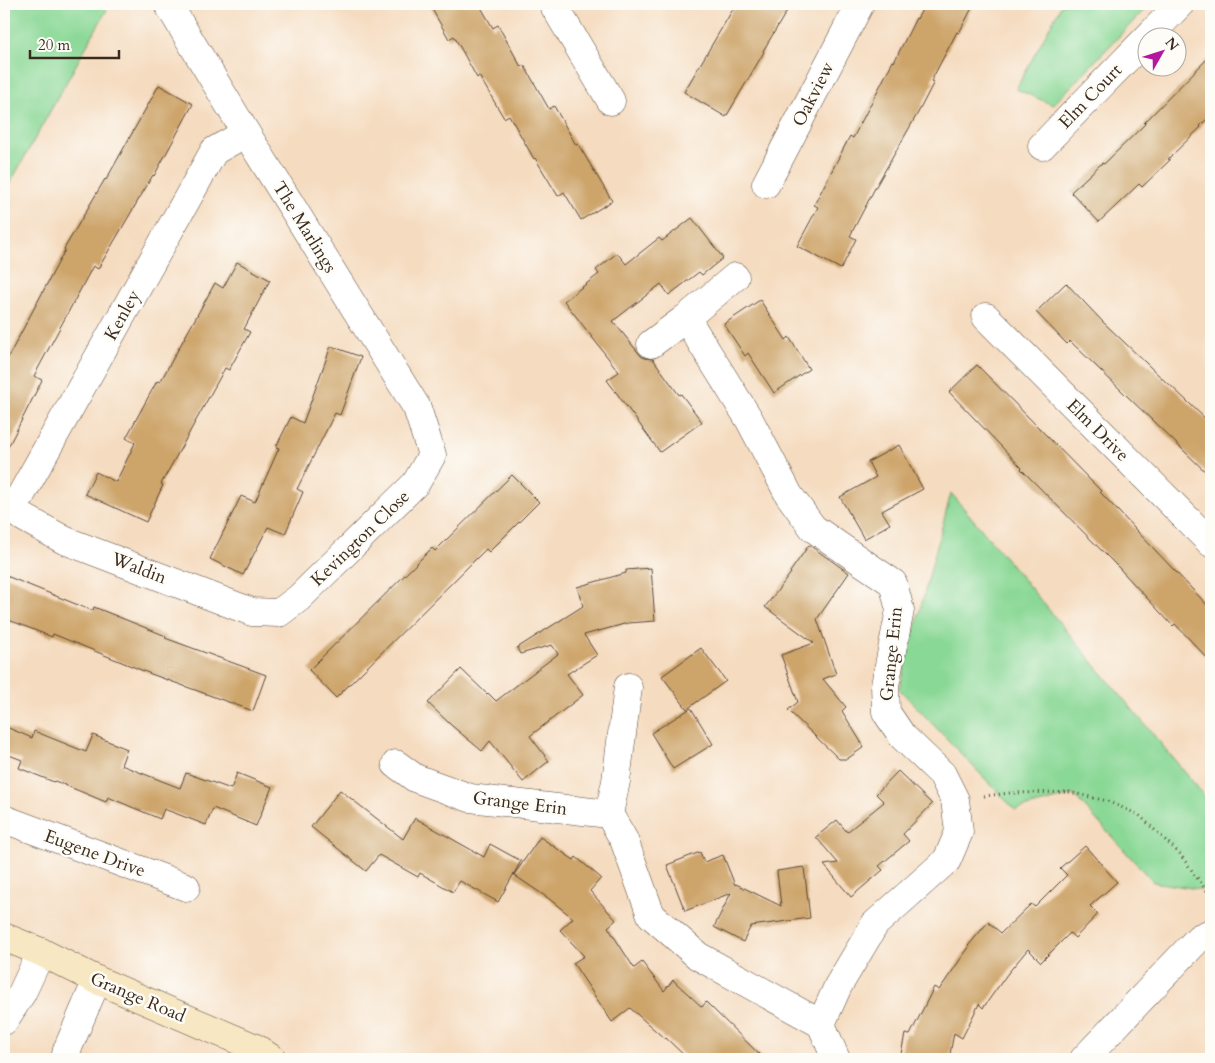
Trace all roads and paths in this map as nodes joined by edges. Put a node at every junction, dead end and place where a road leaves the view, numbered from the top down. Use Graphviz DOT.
graph roads {
  1 [pos="168,4"];
  2 [pos="553,4"];
  3 [pos="860,4"];
  4 [pos="1180,4"];
  5 [pos="611,101"];
  6 [pos="246,132"];
  7 [pos="1042,146"];
  8 [pos="766,184"];
  9 [pos="735,277"];
  10 [pos="986,317"];
  11 [pos="686,318"];
  12 [pos="651,344"];
  13 [pos="432,455"];
  14 [pos="8,509"];
  15 [pos="1211,543"];
  16 [pos="279,613"];
  17 [pos="628,687"];
  18 [pos="396,764"];
  19 [pos="955,800"];
  20 [pos="609,814"];
  21 [pos="4,819"];
  22 [pos="186,887"];
  23 [pos="1211,897"];
  24 [pos="1211,933"];
  25 [pos="4,936"];
  26 [pos="41,952"];
  27 [pos="98,980"];
  28 [pos="4,1021"];
  29 [pos="821,1024"];
  30 [pos="65,1059"];
  31 [pos="272,1059"];
  32 [pos="836,1059"];
  33 [pos="1084,1059"];
  1 -- 6 [label="street, The Marlings"];
  2 -- 5 [label="street"];
  3 -- 8 [label="street, Oakview"];
  4 -- 7 [label="street, Elm Court"];
  6 -- 13 [label="street, The Marlings"];
  6 -- 14 [label="street, Kenley"];
  9 -- 11 [label="street"];
  10 -- 15 [label="street, Elm Drive"];
  11 -- 12 [label="street"];
  11 -- 19 [label="street, Grange Erin"];
  13 -- 16 [label="street, Kevington Close"];
  14 -- 16 [label="street, Waldin"];
  17 -- 20 [label="street"];
  18 -- 20 [label="street, Grange Erin"];
  19 -- 23 [label="path"];
  19 -- 29 [label="street, Grange Erin"];
  20 -- 29 [label="street"];
  21 -- 22 [label="street, Eugene Drive"];
  24 -- 33 [label="street"];
  25 -- 26 [label="main road, Grange Road"];
  26 -- 27 [label="main road, Grange Road"];
  26 -- 28 [label="street"];
  27 -- 30 [label="street"];
  27 -- 31 [label="main road, Grange Road"];
  29 -- 32 [label="street"];
}
